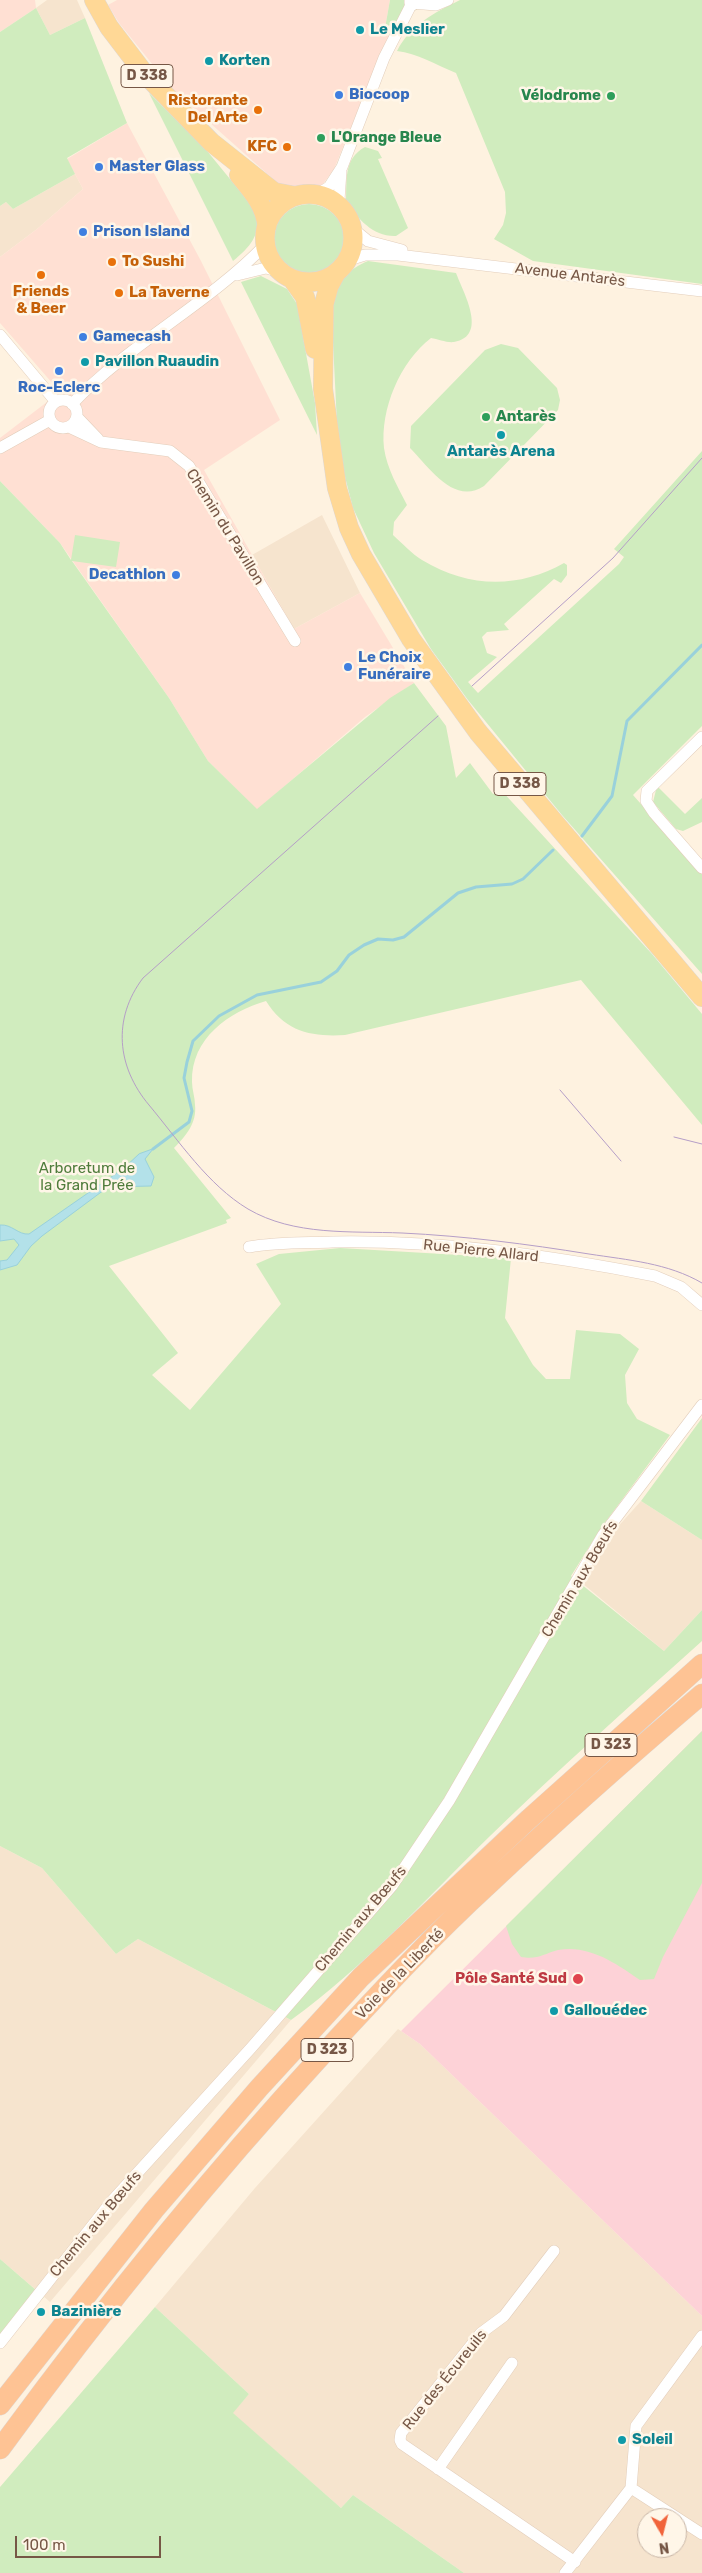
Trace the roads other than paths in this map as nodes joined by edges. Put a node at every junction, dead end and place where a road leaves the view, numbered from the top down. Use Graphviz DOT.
graph roads {
  1 [pos="94,0"];
  2 [pos="448,0"];
  3 [pos="412,2"];
  4 [pos="211,142"];
  5 [pos="342,167"];
  6 [pos="316,195"];
  7 [pos="295,196"];
  8 [pos="342,210"];
  9 [pos="267,226"];
  10 [pos="352,228"];
  11 [pos="265,244"];
  12 [pos="438,258"];
  13 [pos="341,267"];
  14 [pos="286,276"];
  15 [pos="230,277"];
  16 [pos="702,292"];
  17 [pos="0,335"];
  18 [pos="323,389"];
  19 [pos="56,402"];
  20 [pos="72,404"];
  21 [pos="77,417"];
  22 [pos="50,420"];
  23 [pos="69,427"];
  24 [pos="101,442"];
  25 [pos="0,448"];
  26 [pos="295,641"];
  27 [pos="702,736"];
  28 [pos="702,868"];
  29 [pos="702,997"];
  30 [pos="249,1247"];
  31 [pos="702,1305"];
  32 [pos="702,1405"];
  33 [pos="699,1664"];
  34 [pos="702,1694"];
  35 [pos="554,2251"];
  36 [pos="702,2336"];
  37 [pos="0,2342"];
  38 [pos="512,2363"];
  39 [pos="0,2405"];
  40 [pos="0,2449"];
  41 [pos="438,2469"];
  42 [pos="632,2488"];
  43 [pos="702,2534"];
  44 [pos="574,2562"];
  45 [pos="565,2573"];
  1 -- 4 [label="main road, D 338"];
  2 -- 3 [label="street"];
  3 -- 5 [label="street"];
  4 -- 7 [label="main road, D 338"];
  4 -- 9 [label="main road, D 338"];
  5 -- 6 [label="street"];
  5 -- 8 [label="street"];
  6 -- 7 [label="main road"];
  6 -- 8 [label="main road"];
  7 -- 9 [label="main road"];
  8 -- 10 [label="main road"];
  9 -- 11 [label="main road"];
  10 -- 12 [label="street, Avenue Antarès"];
  10 -- 13 [label="main road"];
  11 -- 14 [label="main road"];
  11 -- 15 [label="street"];
  12 -- 13 [label="street, Avenue Antarès"];
  12 -- 16 [label="street, Avenue Antarès"];
  13 -- 14 [label="main road"];
  13 -- 18 [label="main road, D 338"];
  14 -- 15 [label="street"];
  14 -- 18 [label="main road, D 338"];
  15 -- 20 [label="street"];
  17 -- 19 [label="street"];
  18 -- 29 [label="main road, D 338"];
  19 -- 20 [label="street"];
  19 -- 22 [label="street"];
  20 -- 21 [label="street"];
  21 -- 23 [label="street"];
  21 -- 24 [label="street"];
  22 -- 23 [label="street"];
  22 -- 25 [label="street"];
  23 -- 24 [label="street, Chemin du Pavillon"];
  24 -- 26 [label="street, Chemin du Pavillon"];
  27 -- 28 [label="street"];
  30 -- 31 [label="street, Rue Pierre Allard"];
  32 -- 37 [label="street, Chemin aux Bœufs"];
  33 -- 39 [label="highway, Voie de la Liberté / D 323"];
  34 -- 40 [label="highway, Voie de la Liberté / D 323"];
  35 -- 41 [label="street, Rue des Écureuils"];
  36 -- 42 [label="street"];
  38 -- 41 [label="street"];
  41 -- 44 [label="street, Rue des Écureuils"];
  42 -- 43 [label="street"];
  42 -- 44 [label="street"];
  44 -- 45 [label="street"];
}
